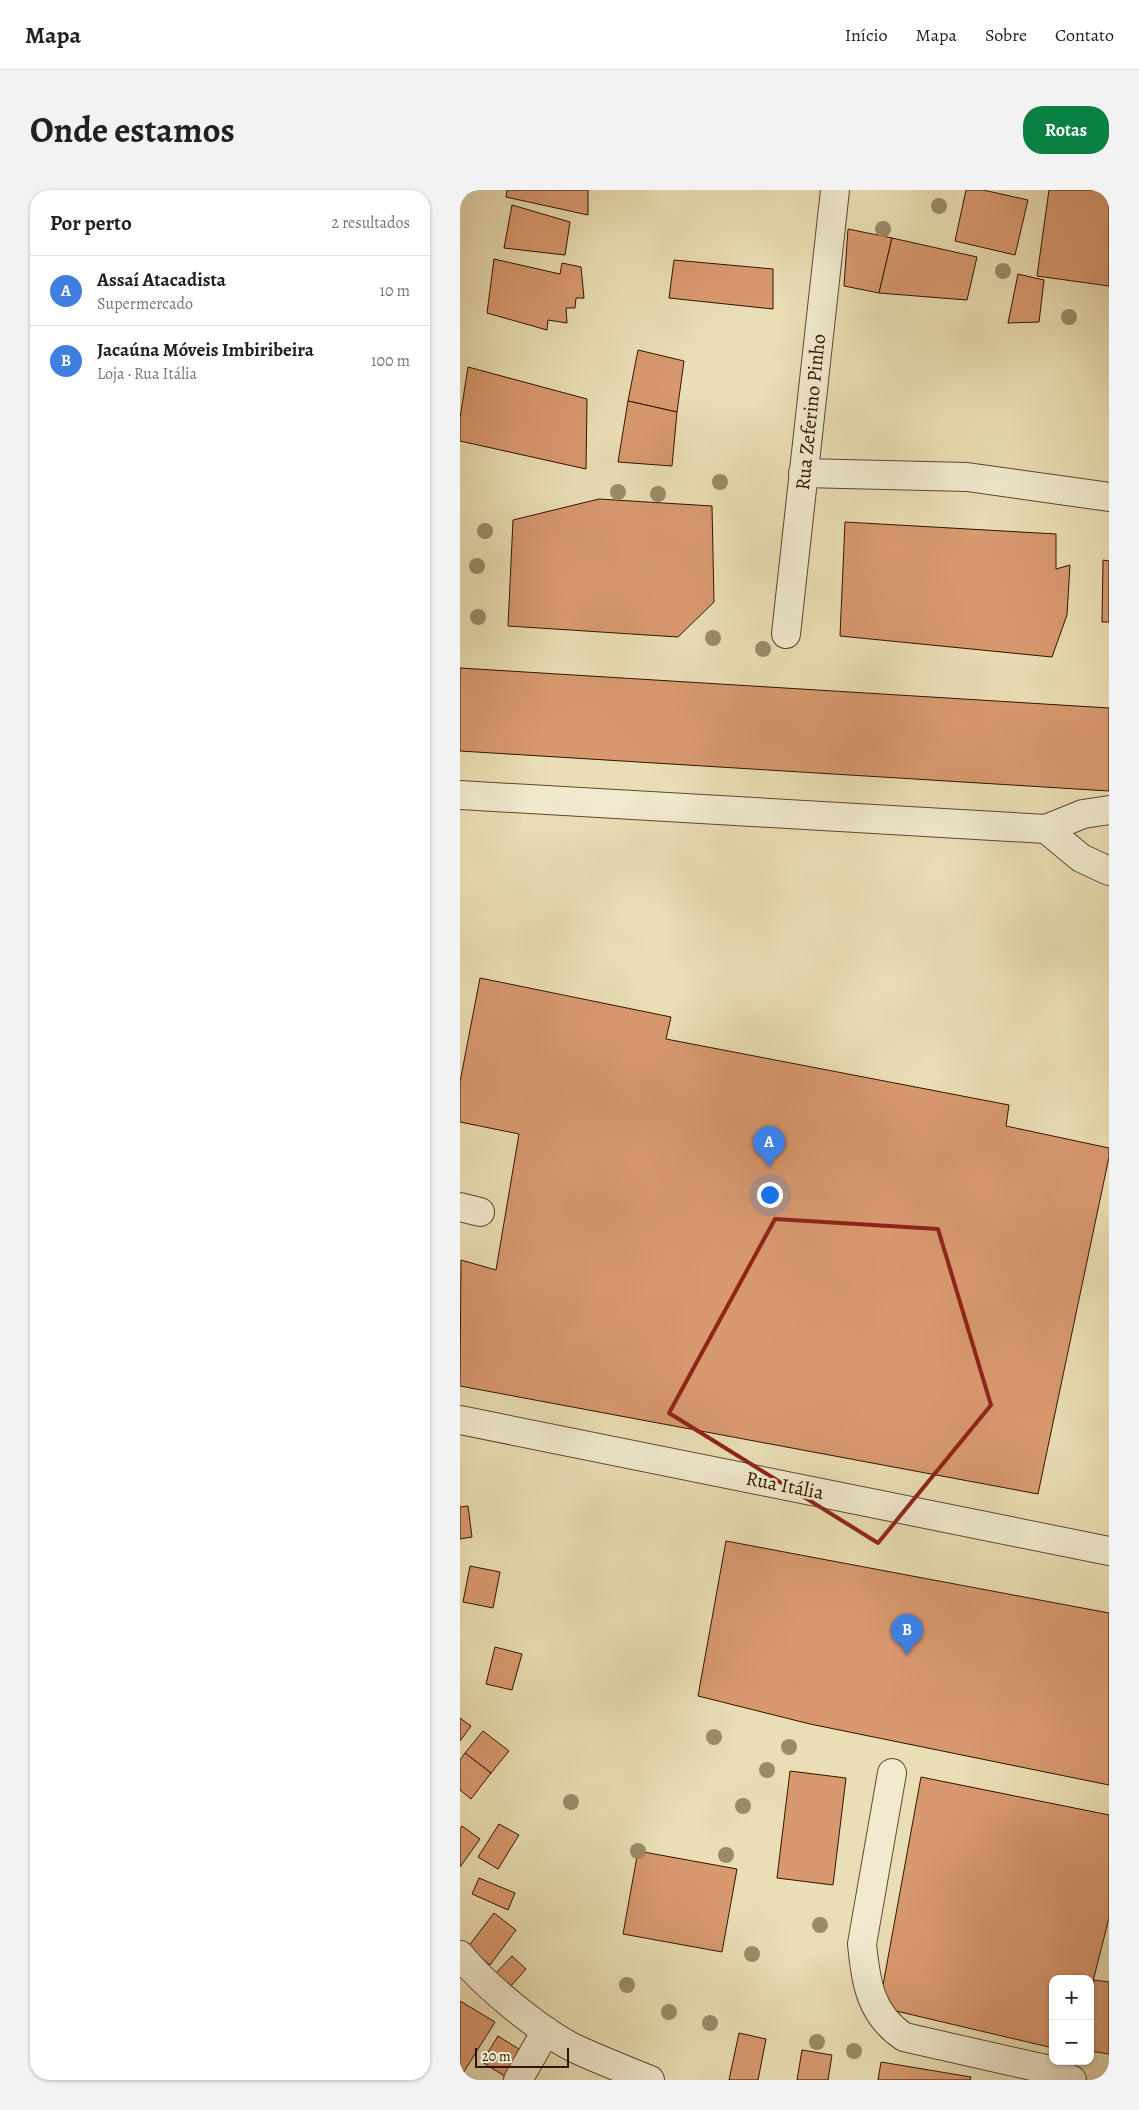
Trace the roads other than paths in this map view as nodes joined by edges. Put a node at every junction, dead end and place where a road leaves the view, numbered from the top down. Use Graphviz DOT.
graph roads {
  1 [pos="835,190"];
  2 [pos="804,473"];
  3 [pos="1109,497"];
  4 [pos="786,634"];
  5 [pos="460,795"];
  6 [pos="1109,810"];
  7 [pos="1046,829"];
  8 [pos="1109,871"];
  9 [pos="460,1420"];
  10 [pos="1109,1551"];
  11 [pos="892,1773"];
  12 [pos="460,1955"];
  13 [pos="546,2031"];
  14 [pos="518,2080"];
  15 [pos="650,2080"];
  16 [pos="1072,2080"];
  1 -- 2 [label="street, Rua Zeferino Pinho"];
  2 -- 3 [label="street"];
  2 -- 4 [label="street, Rua Zeferino Pinho"];
  5 -- 7 [label="street"];
  6 -- 7 [label="street"];
  7 -- 8 [label="street"];
  9 -- 10 [label="street, Rua Itália"];
  11 -- 16 [label="street"];
  12 -- 13 [label="street"];
  13 -- 14 [label="street"];
  13 -- 15 [label="street"];
}
